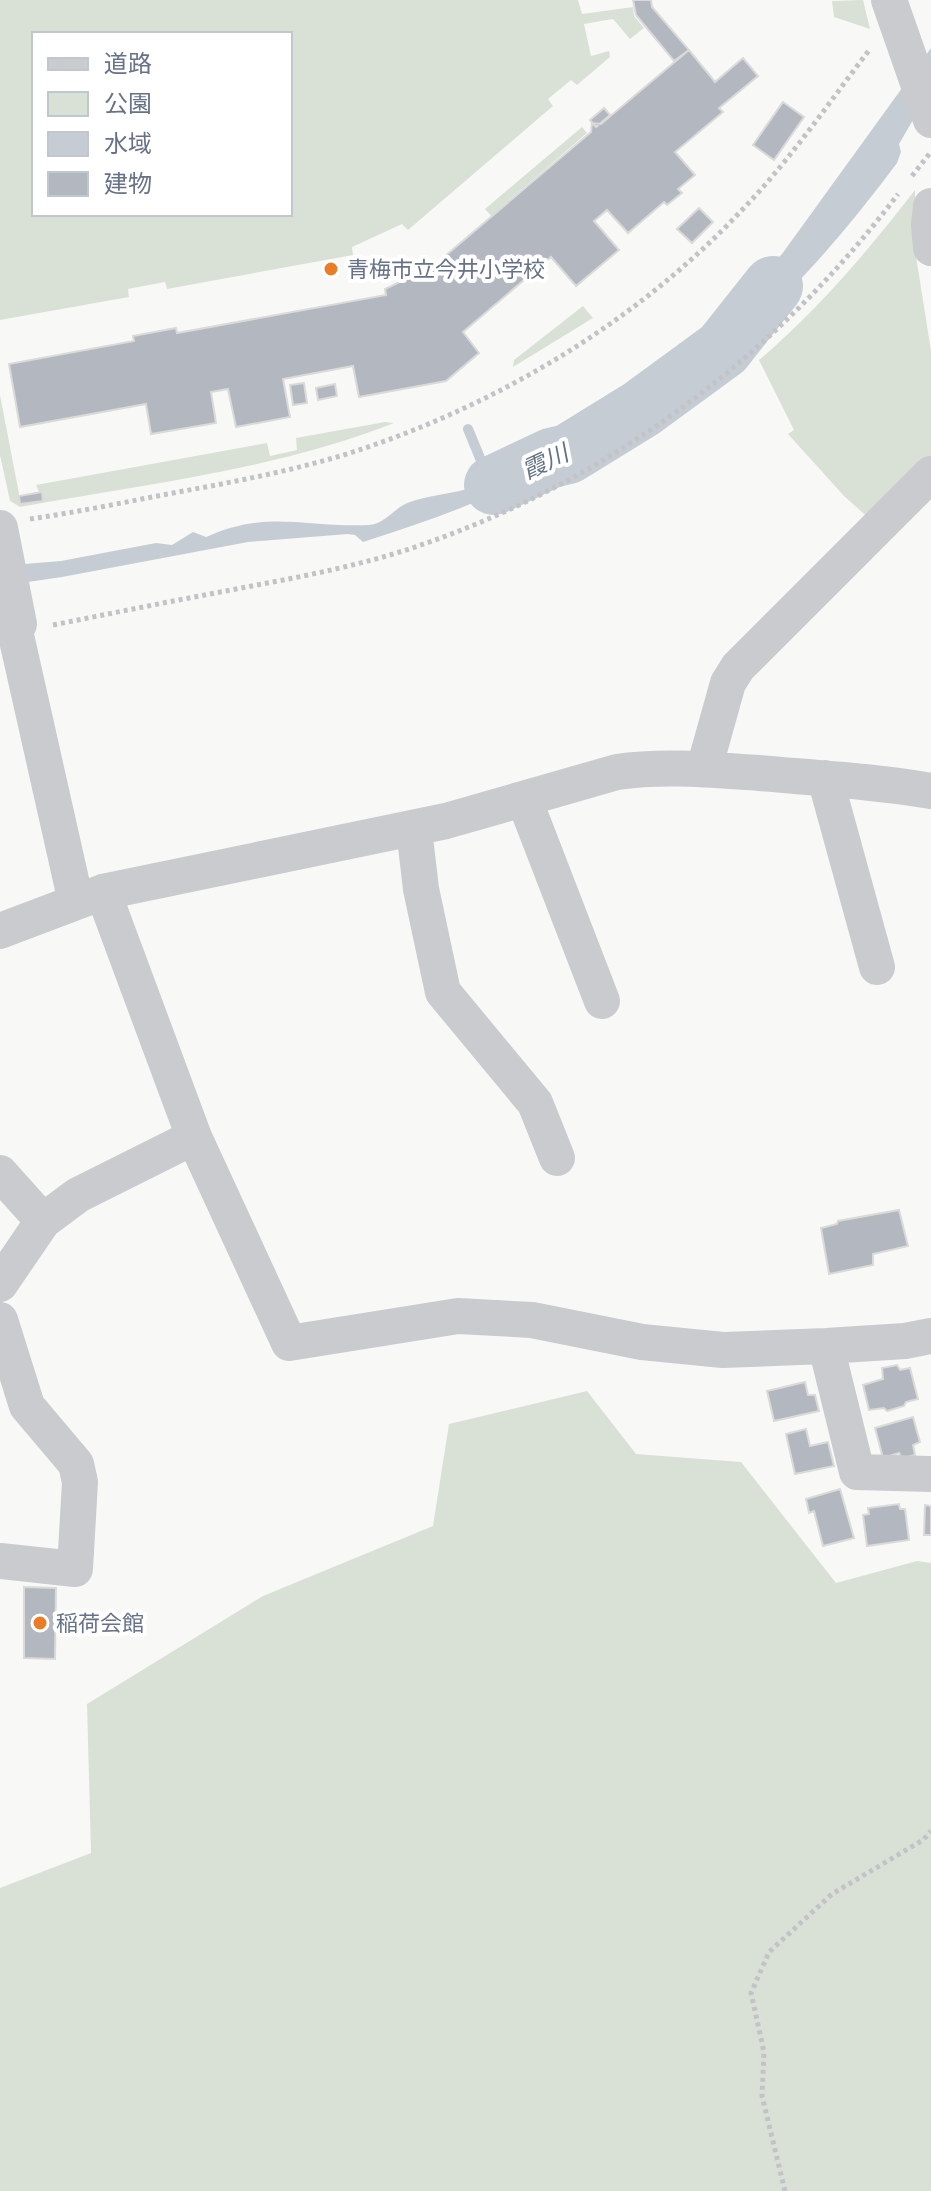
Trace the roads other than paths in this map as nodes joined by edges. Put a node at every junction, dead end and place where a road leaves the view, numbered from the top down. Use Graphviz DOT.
graph roads {
  1 [pos="888,22"];
  2 [pos="931,120"];
  3 [pos="913,192"];
  4 [pos="931,248"];
  5 [pos="931,474"];
  6 [pos="7,527"];
  7 [pos="704,769"];
  8 [pos="825,778"];
  9 [pos="931,791"];
  10 [pos="524,799"];
  11 [pos="414,829"];
  12 [pos="90,897"];
  13 [pos="0,931"];
  14 [pos="877,967"];
  15 [pos="604,978"];
  16 [pos="194,1137"];
  17 [pos="557,1158"];
  18 [pos="0,1173"];
  19 [pos="43,1221"];
  20 [pos="0,1284"];
  21 [pos="0,1320"];
  22 [pos="931,1336"];
  23 [pos="826,1346"];
  24 [pos="931,1474"];
  25 [pos="0,1561"];
  1 -- 2 [label="street"];
  3 -- 4 [label="street"];
  5 -- 7 [label="street"];
  6 -- 12 [label="street"];
  7 -- 8 [label="street"];
  7 -- 10 [label="street"];
  8 -- 9 [label="street"];
  8 -- 14 [label="street"];
  10 -- 11 [label="street"];
  10 -- 15 [label="street"];
  11 -- 12 [label="street"];
  11 -- 17 [label="street"];
  12 -- 13 [label="street"];
  12 -- 16 [label="street"];
  16 -- 19 [label="street"];
  16 -- 23 [label="street"];
  18 -- 19 [label="street"];
  19 -- 20 [label="street"];
  21 -- 25 [label="street"];
  22 -- 23 [label="street"];
  23 -- 24 [label="street"];
}
